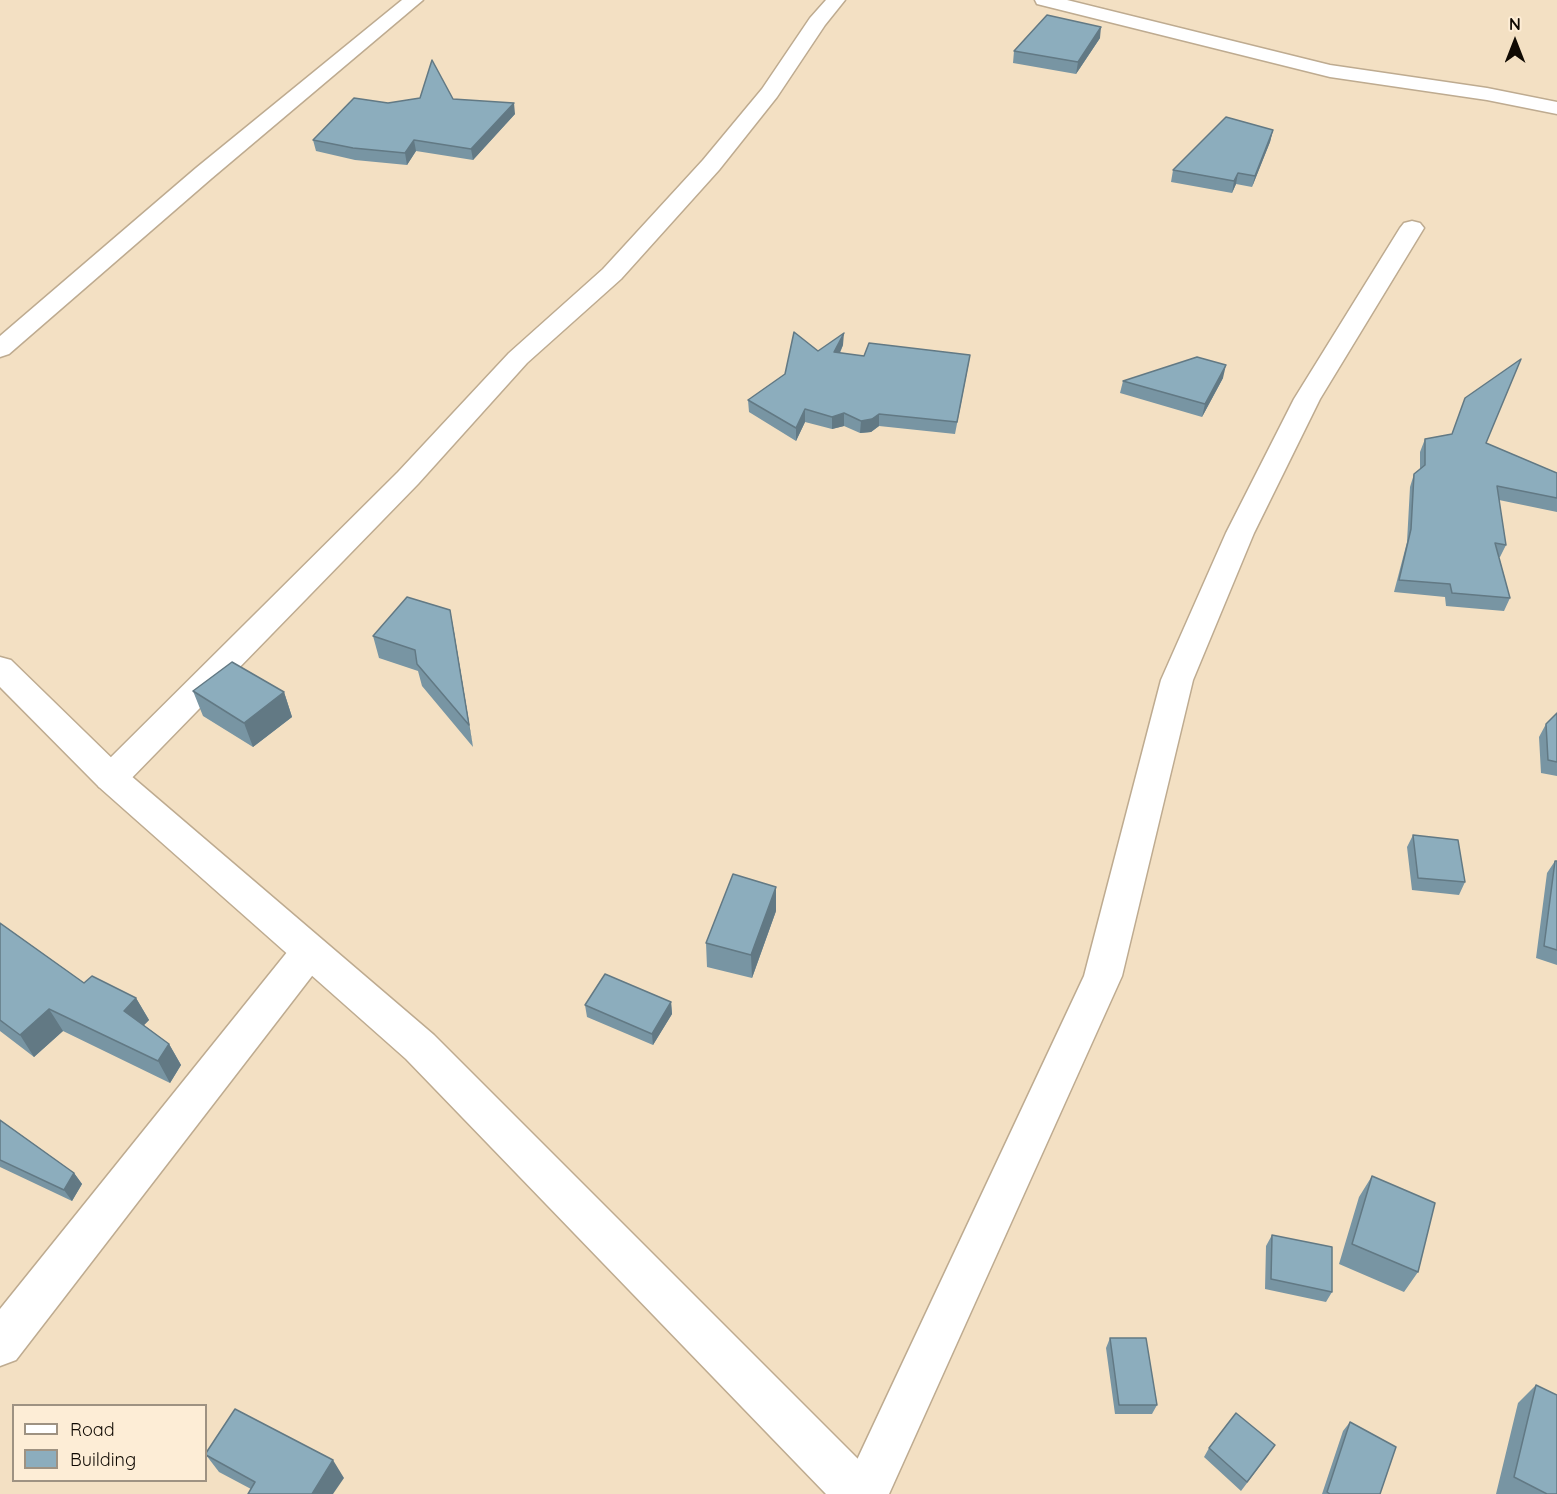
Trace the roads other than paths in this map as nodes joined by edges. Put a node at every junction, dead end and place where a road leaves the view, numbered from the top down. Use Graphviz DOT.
graph roads {
  1 [pos="414,0"];
  2 [pos="836,0"];
  3 [pos="1044,0"];
  4 [pos="1557,108"];
  5 [pos="1412,228"];
  6 [pos="0,349"];
  7 [pos="0,668"];
  8 [pos="111,778"];
  9 [pos="309,952"];
  10 [pos="0,1344"];
  11 [pos="859,1494"];
  12 [pos="865,1494"];
  1 -- 6 [label="street"];
  2 -- 8 [label="street"];
  3 -- 4 [label="street"];
  5 -- 12 [label="street"];
  7 -- 8 [label="street"];
  8 -- 9 [label="street"];
  9 -- 10 [label="street"];
  9 -- 11 [label="street"];
}
